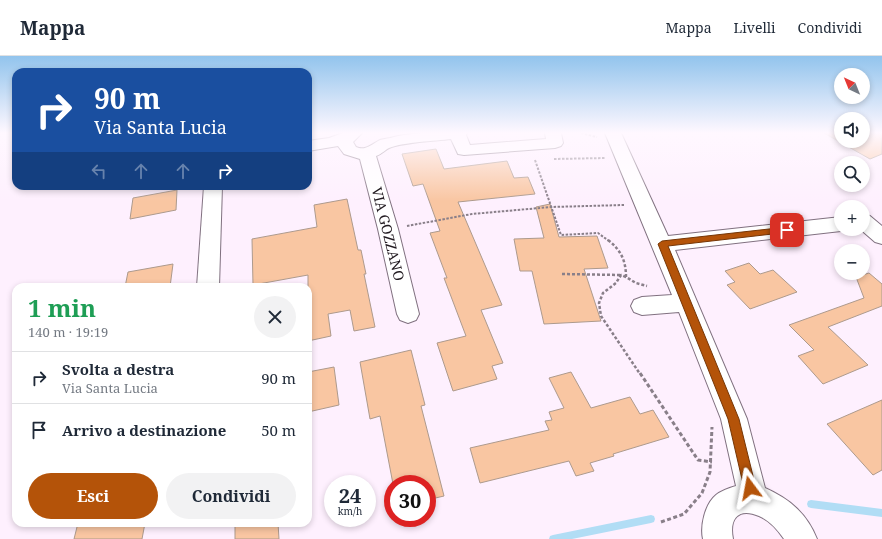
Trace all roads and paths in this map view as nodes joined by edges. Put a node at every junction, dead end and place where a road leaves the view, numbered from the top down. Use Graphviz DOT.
graph roads {
  1 [pos="369,156"];
  2 [pos="623,156"];
  3 [pos="609,158"];
  4 [pos="541,160"];
  5 [pos="548,160"];
  6 [pos="213,190"];
  7 [pos="627,204"];
  8 [pos="551,206"];
  9 [pos="882,218"];
  10 [pos="870,220"];
  11 [pos="834,225"];
  12 [pos="870,227"];
  13 [pos="388,229"];
  14 [pos="882,237"];
  15 [pos="662,244"];
  16 [pos="562,274"];
  17 [pos="621,275"];
  18 [pos="626,276"];
  19 [pos="208,283"];
  20 [pos="646,297"];
  21 [pos="687,303"];
  22 [pos="408,314"];
  23 [pos="712,450"];
  24 [pos="712,462"];
  25 [pos="753,499"];
  26 [pos="661,522"];
  27 [pos="718,539"];
  28 [pos="802,539"];
  1 -- 13 [label="street, VIA GOZZANO"];
  2 -- 15 [label="street"];
  3 -- 5 [label="path"];
  4 -- 8 [label="path"];
  6 -- 19 [label="street"];
  7 -- 8 [label="path"];
  8 -- 13 [label="path"];
  8 -- 18 [label="path"];
  9 -- 10 [label="street"];
  11 -- 15 [label="street"];
  12 -- 14 [label="street"];
  13 -- 22 [label="street, VIA GOZZANO"];
  15 -- 21 [label="street"];
  16 -- 17 [label="path"];
  17 -- 18 [label="path"];
  17 -- 24 [label="path"];
  18 -- 20 [label="path"];
  20 -- 21 [label="street"];
  21 -- 25 [label="street"];
  23 -- 24 [label="path"];
  24 -- 26 [label="path"];
  25 -- 27 [label="street"];
  25 -- 28 [label="street"];
}
